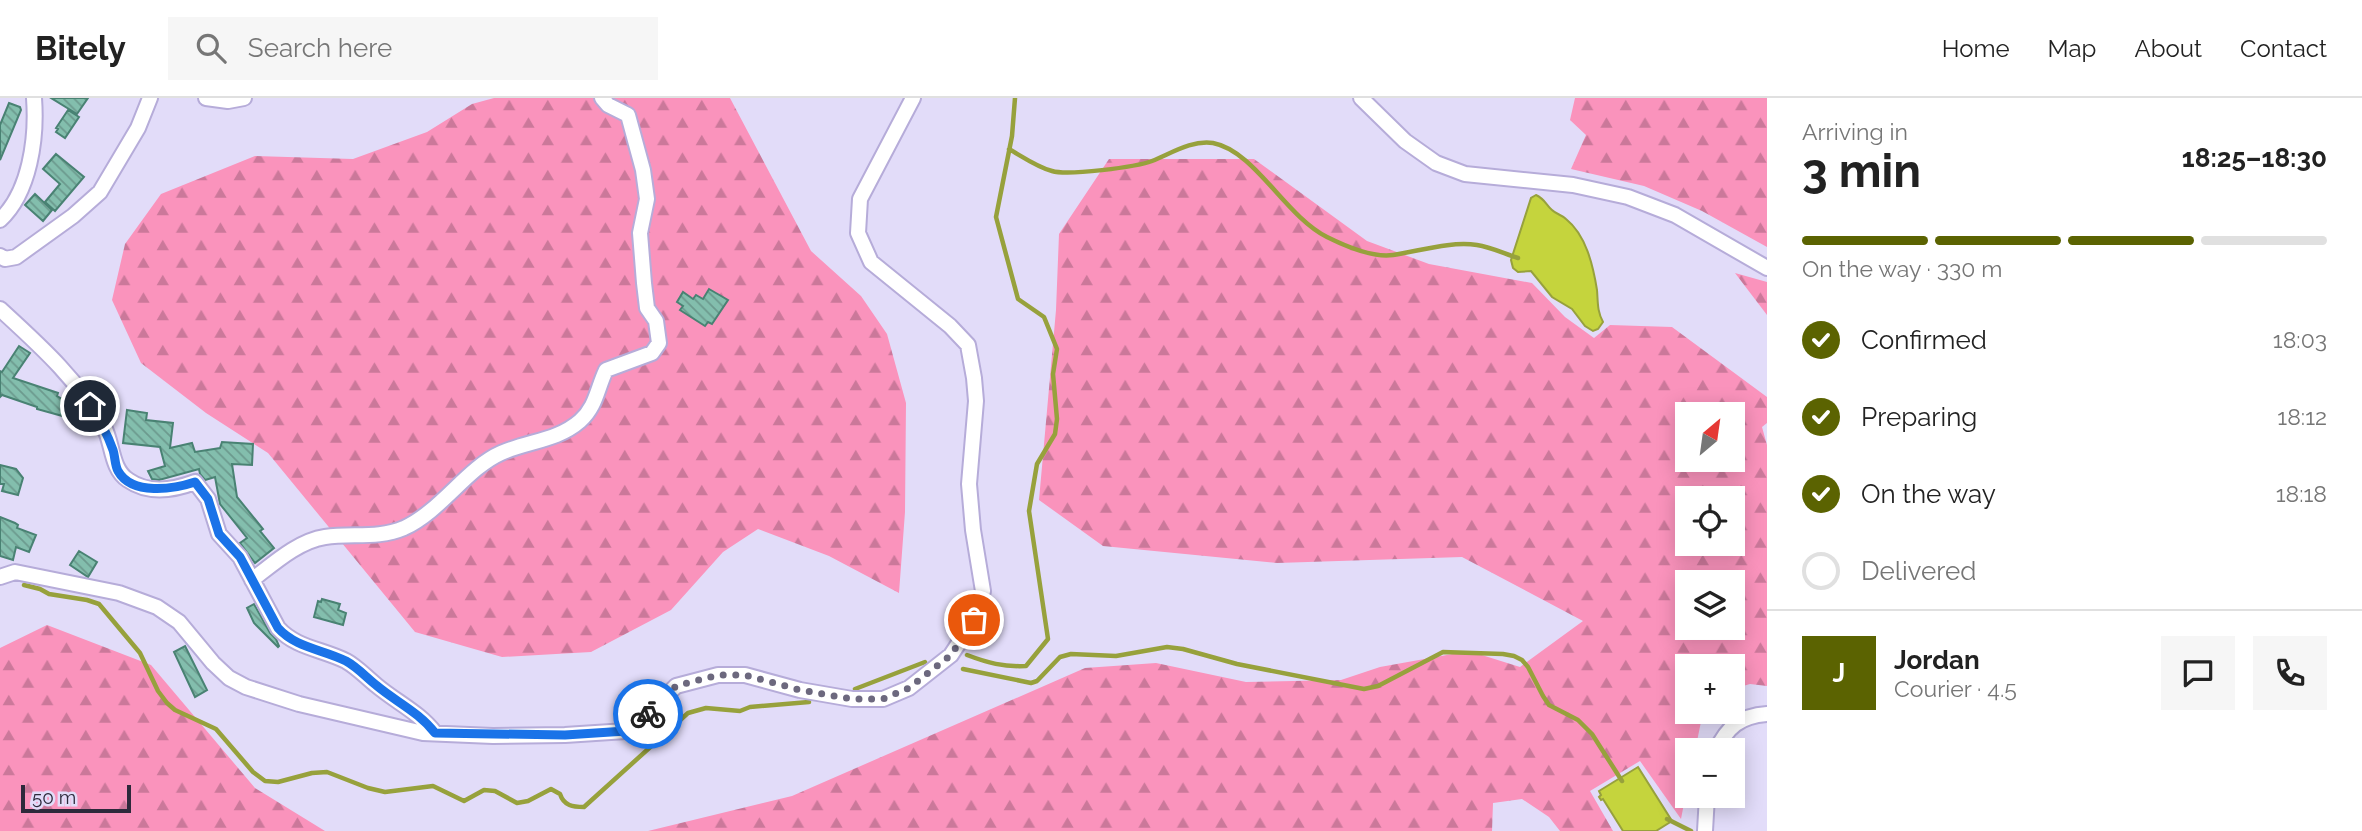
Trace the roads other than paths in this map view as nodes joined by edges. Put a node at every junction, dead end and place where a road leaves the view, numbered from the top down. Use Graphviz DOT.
graph roads {
  1 [pos="34,98"];
  2 [pos="150,98"];
  3 [pos="206,98"];
  4 [pos="244,98"];
  5 [pos="602,98"];
  6 [pos="913,98"];
  7 [pos="1361,98"];
  8 [pos="0,220"];
  9 [pos="0,257"];
  10 [pos="1767,268"];
  11 [pos="0,309"];
  12 [pos="0,577"];
  13 [pos="252,580"];
  14 [pos="1767,714"];
  15 [pos="435,733"];
  16 [pos="1721,738"];
  17 [pos="1706,808"];
  18 [pos="1705,831"];
  1 -- 8 [label="street"];
  2 -- 9 [label="street"];
  3 -- 4 [label="street"];
  5 -- 13 [label="street"];
  6 -- 15 [label="street"];
  7 -- 10 [label="street"];
  11 -- 13 [label="street"];
  12 -- 15 [label="street"];
  13 -- 15 [label="street"];
  14 -- 16 [label="street"];
  17 -- 18 [label="street"];
}
